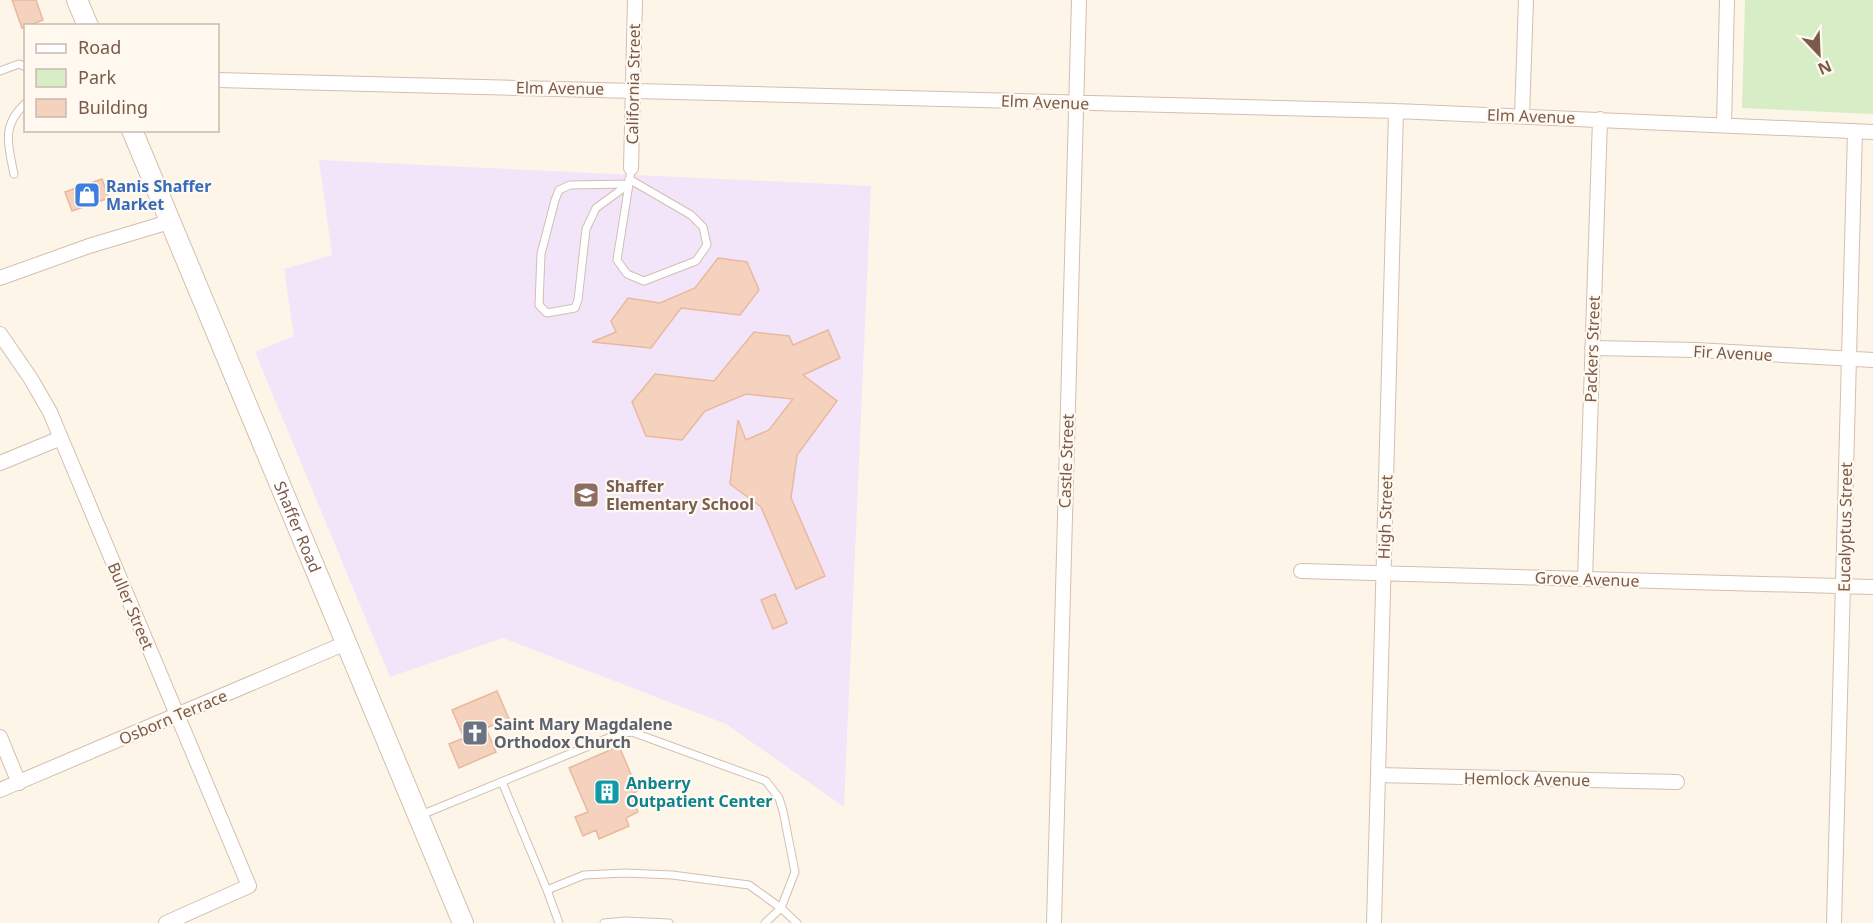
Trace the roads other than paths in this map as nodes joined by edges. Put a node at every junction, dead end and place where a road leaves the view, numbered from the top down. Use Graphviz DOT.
graph roads {
  1 [pos="76,0"];
  2 [pos="635,0"];
  3 [pos="1079,0"];
  4 [pos="1526,0"];
  5 [pos="1728,0"];
  6 [pos="87,24"];
  7 [pos="24,66"];
  8 [pos="0,71"];
  9 [pos="219,80"];
  10 [pos="632,90"];
  11 [pos="1076,103"];
  12 [pos="24,105"];
  13 [pos="1396,111"];
  14 [pos="1522,116"];
  15 [pos="1600,119"];
  16 [pos="1724,125"];
  17 [pos="1855,131"];
  18 [pos="133,132"];
  19 [pos="1873,132"];
  20 [pos="14,174"];
  21 [pos="630,177"];
  22 [pos="169,222"];
  23 [pos="0,278"];
  24 [pos="0,334"];
  25 [pos="1592,348"];
  26 [pos="1849,359"];
  27 [pos="1873,360"];
  28 [pos="61,438"];
  29 [pos="0,463"];
  30 [pos="1301,571"];
  31 [pos="1383,573"];
  32 [pos="1585,579"];
  33 [pos="1873,587"];
  34 [pos="1843,588"];
  35 [pos="346,643"];
  36 [pos="177,715"];
  37 [pos="0,737"];
  38 [pos="1378,775"];
  39 [pos="502,782"];
  40 [pos="1677,782"];
  41 [pos="19,783"];
  42 [pos="0,790"];
  43 [pos="418,816"];
  44 [pos="547,890"];
  45 [pos="781,908"];
  46 [pos="166,923"];
  47 [pos="463,923"];
  48 [pos="559,923"];
  49 [pos="604,923"];
  50 [pos="669,923"];
  51 [pos="765,923"];
  52 [pos="796,923"];
  53 [pos="1054,923"];
  54 [pos="1374,923"];
  55 [pos="1834,923"];
  1 -- 6 [label="main road"];
  2 -- 10 [label="street, California Street"];
  3 -- 11 [label="street, Castle Street"];
  4 -- 14 [label="street"];
  5 -- 16 [label="street"];
  7 -- 8 [label="lane"];
  9 -- 10 [label="street, Elm Avenue"];
  10 -- 11 [label="street, Elm Avenue"];
  10 -- 21 [label="street, California Street"];
  11 -- 13 [label="street, Elm Avenue"];
  11 -- 53 [label="street, Castle Street"];
  12 -- 20 [label="lane"];
  13 -- 14 [label="street, Elm Avenue"];
  13 -- 31 [label="street, High Street"];
  14 -- 15 [label="street, Elm Avenue"];
  15 -- 16 [label="street, Elm Avenue"];
  15 -- 25 [label="street, Packers Street"];
  16 -- 17 [label="street, Elm Avenue"];
  17 -- 19 [label="street, Elm Avenue"];
  17 -- 26 [label="street, Eucalyptus Street"];
  18 -- 22 [label="main road, Shaffer Road"];
  21 -- 21 [label="lane"];
  21 -- 21 [label="lane"];
  22 -- 23 [label="street"];
  22 -- 35 [label="main road, Shaffer Road"];
  24 -- 28 [label="street, Buller Street"];
  25 -- 26 [label="street, Fir Avenue"];
  25 -- 32 [label="street, Packers Street"];
  26 -- 27 [label="street, Fir Avenue"];
  26 -- 34 [label="street, Eucalyptus Street"];
  28 -- 29 [label="street"];
  28 -- 36 [label="street, Buller Street"];
  30 -- 31 [label="street, Grove Avenue"];
  31 -- 32 [label="street, Grove Avenue"];
  31 -- 38 [label="street, High Street"];
  32 -- 34 [label="street, Grove Avenue"];
  33 -- 34 [label="street, Grove Avenue"];
  34 -- 55 [label="street, Eucalyptus Street"];
  35 -- 36 [label="street, Osborn Terrace"];
  35 -- 43 [label="main road, Shaffer Road"];
  36 -- 41 [label="street, Osborn Terrace"];
  36 -- 46 [label="street, Buller Street"];
  37 -- 41 [label="street"];
  38 -- 40 [label="street, Hemlock Avenue"];
  38 -- 54 [label="street, High Street"];
  39 -- 43 [label="lane"];
  39 -- 44 [label="lane"];
  39 -- 45 [label="lane"];
  41 -- 42 [label="street, Osborn Terrace"];
  43 -- 47 [label="main road, Shaffer Road"];
  44 -- 45 [label="lane"];
  44 -- 48 [label="lane"];
  45 -- 51 [label="lane"];
  45 -- 52 [label="lane"];
  49 -- 50 [label="lane"];
}
